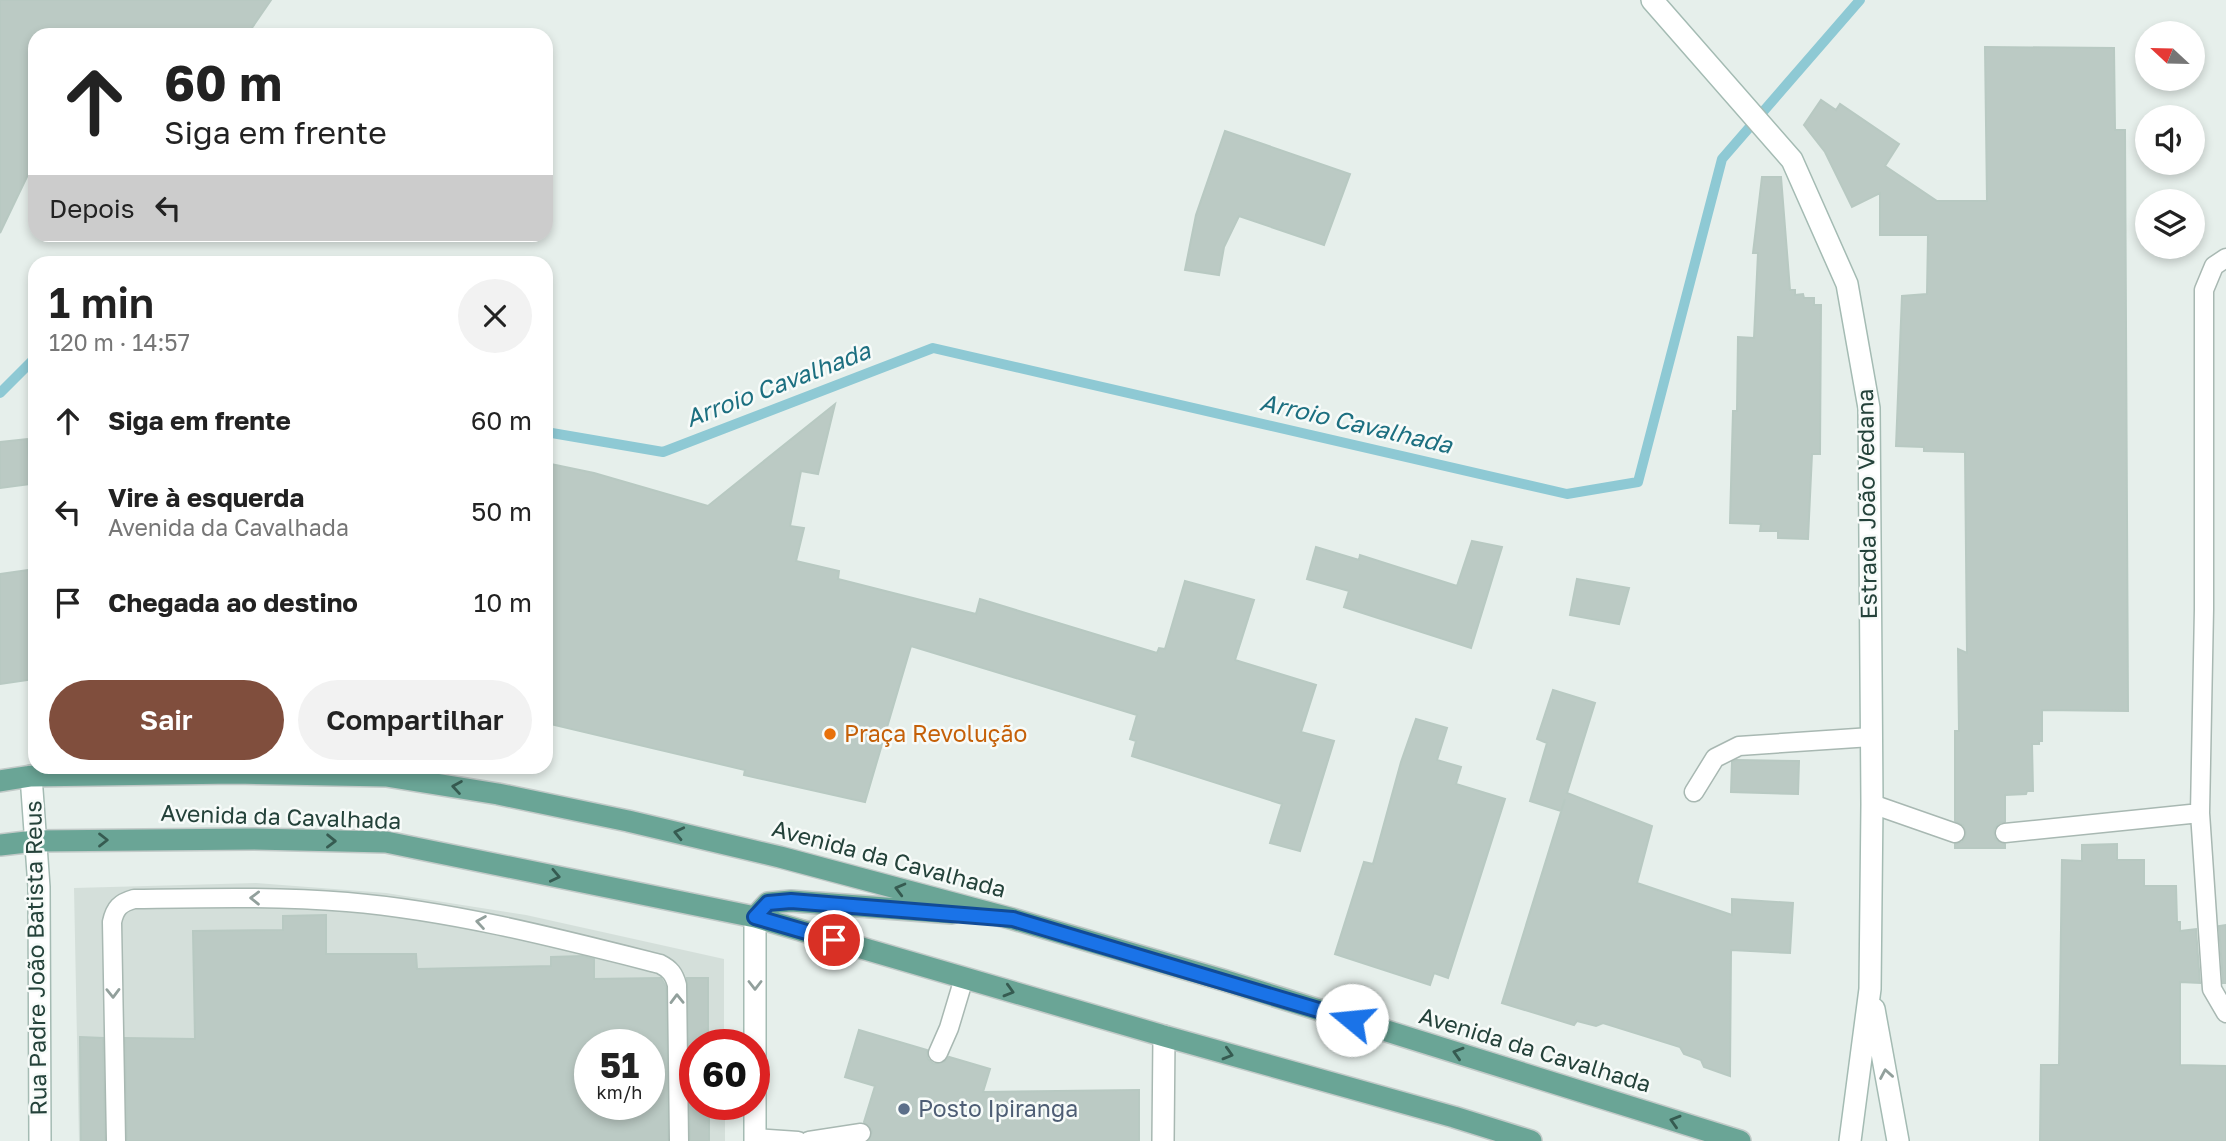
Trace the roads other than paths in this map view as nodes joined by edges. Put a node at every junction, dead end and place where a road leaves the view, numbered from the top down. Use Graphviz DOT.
graph roads {
  1 [pos="1652,0"];
  2 [pos="2226,258"];
  3 [pos="1871,737"];
  4 [pos="167,774"];
  5 [pos="285,774"];
  6 [pos="30,776"];
  7 [pos="0,780"];
  8 [pos="1694,792"];
  9 [pos="1872,804"];
  10 [pos="2200,813"];
  11 [pos="1955,833"];
  12 [pos="2005,833"];
  13 [pos="35,841"];
  14 [pos="0,845"];
  15 [pos="755,917"];
  16 [pos="1013,919"];
  17 [pos="964,978"];
  18 [pos="1870,989"];
  19 [pos="2226,1013"];
  20 [pos="1164,1036"];
  21 [pos="938,1053"];
  22 [pos="861,1133"];
  23 [pos="755,1140"];
  24 [pos="40,1141"];
  25 [pos="116,1141"];
  26 [pos="679,1141"];
  27 [pos="798,1141"];
  28 [pos="809,1141"];
  29 [pos="1163,1141"];
  30 [pos="1531,1141"];
  31 [pos="1740,1141"];
  32 [pos="1850,1141"];
  33 [pos="1898,1141"];
  1 -- 3 [label="street, Estrada João Vedana"];
  2 -- 10 [label="lane"];
  3 -- 8 [label="lane"];
  3 -- 9 [label="street, Estrada João Vedana"];
  4 -- 6 [label="main road, Avenida da Cavalhada, one-way"];
  16 -- 5 [label="main road, Avenida da Cavalhada, one-way"];
  6 -- 7 [label="main road, Avenida da Cavalhada"];
  6 -- 13 [label="street, Rua Padre João Batista Reus"];
  9 -- 11 [label="lane"];
  9 -- 18 [label="street, Estrada João Vedana"];
  10 -- 12 [label="lane"];
  10 -- 19 [label="lane"];
  13 -- 14 [label="main road, Avenida da Cavalhada"];
  13 -- 15 [label="main road, Avenida da Cavalhada, one-way"];
  13 -- 24 [label="street, Rua Padre João Batista Reus"];
  15 -- 16 [label="main road"];
  15 -- 17 [label="main road, Avenida da Cavalhada"];
  15 -- 23 [label="street, one-way"];
  31 -- 16 [label="main road, Avenida da Cavalhada, one-way"];
  17 -- 20 [label="main road, Avenida da Cavalhada, one-way"];
  17 -- 21 [label="lane"];
  18 -- 32 [label="street, Estrada João Vedana"];
  33 -- 18 [label="street, Estrada João Vedana, one-way"];
  20 -- 29 [label="street"];
  20 -- 30 [label="main road, Avenida da Cavalhada, one-way"];
  22 -- 28 [label="lane"];
  23 -- 27 [label="lane"];
  26 -- 25 [label="lane, one-way"];
}
